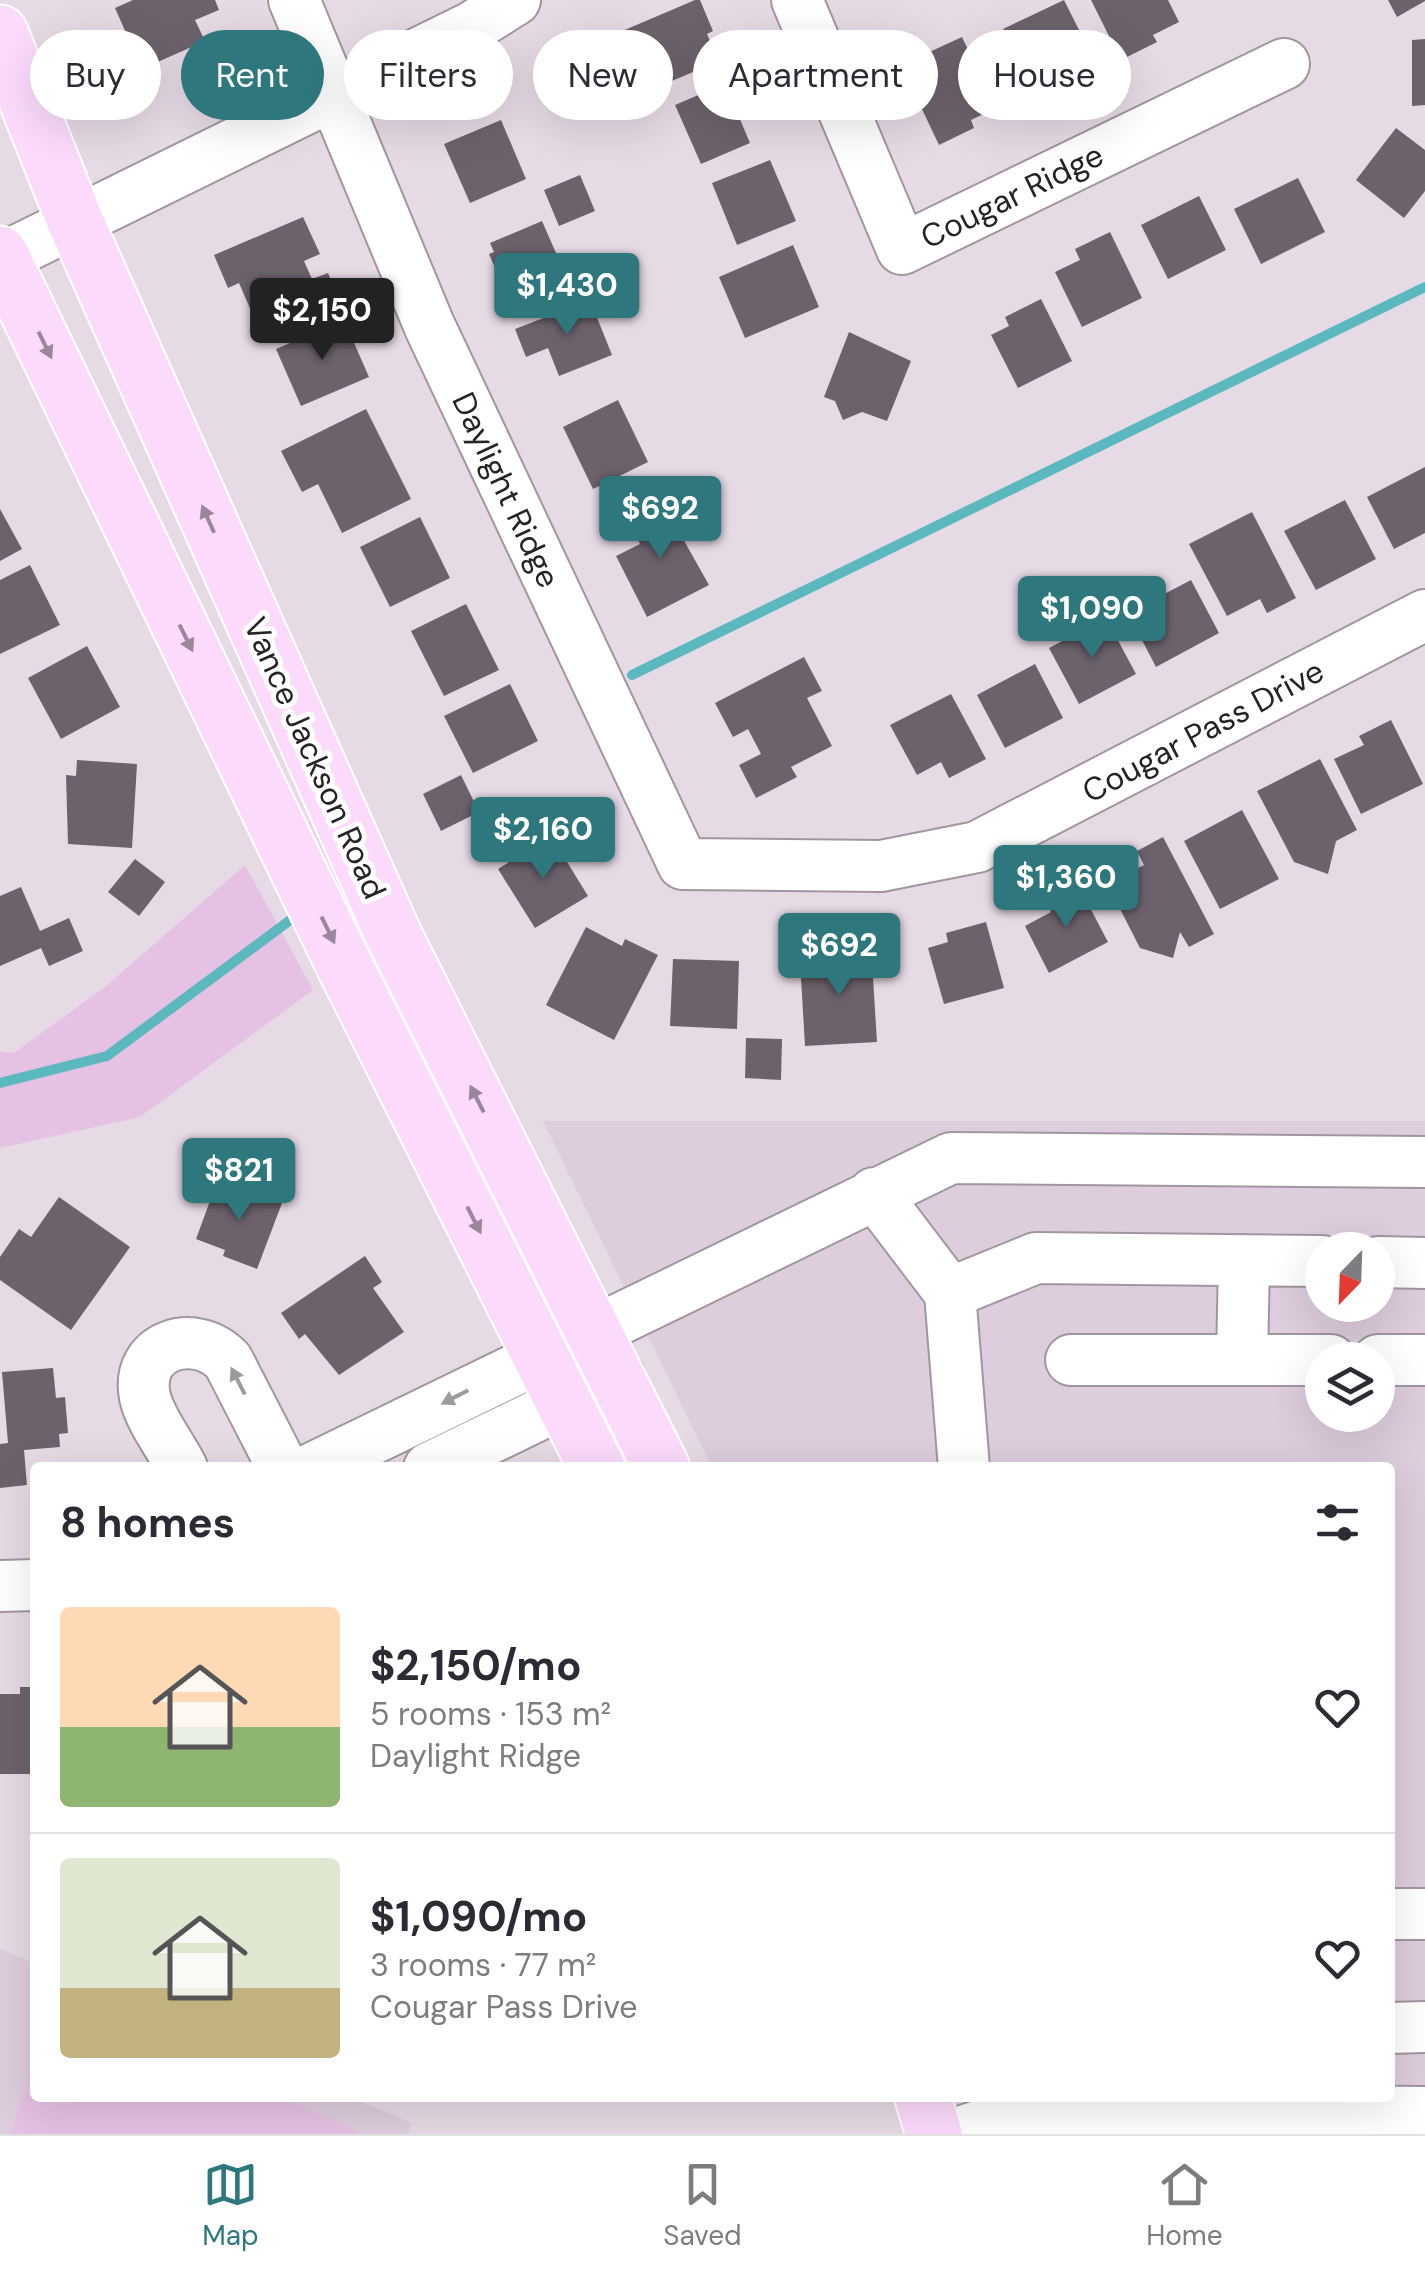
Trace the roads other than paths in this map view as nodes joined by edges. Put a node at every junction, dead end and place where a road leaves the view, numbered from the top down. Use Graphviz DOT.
graph roads {
  1 [pos="294,0"];
  2 [pos="515,0"];
  3 [pos="797,0"];
  4 [pos="0,33"];
  5 [pos="1284,64"];
  6 [pos="333,95"];
  7 [pos="76,221"];
  8 [pos="1,256"];
  9 [pos="1425,615"];
  10 [pos="683,864"];
  11 [pos="1425,1162"];
  12 [pos="874,1193"];
  13 [pos="1244,1260"];
  14 [pos="1305,1261"];
  15 [pos="1395,1262"];
  16 [pos="1425,1262"];
  17 [pos="950,1294"];
  18 [pos="594,1328"];
  19 [pos="542,1354"];
  20 [pos="1071,1360"];
  21 [pos="1242,1360"];
  22 [pos="1305,1360"];
  23 [pos="1395,1360"];
  24 [pos="1425,1360"];
  25 [pos="619,1376"];
  26 [pos="566,1404"];
  27 [pos="179,1462"];
  28 [pos="279,1462"];
  29 [pos="325,1462"];
  30 [pos="443,1462"];
  31 [pos="594,1462"];
  32 [pos="659,1462"];
  33 [pos="964,1462"];
  34 [pos="30,1585"];
  35 [pos="0,1586"];
  36 [pos="1395,1914"];
  37 [pos="1425,1914"];
  38 [pos="1395,2028"];
  39 [pos="1425,2028"];
  40 [pos="923,2102"];
  41 [pos="1425,2112"];
  42 [pos="1059,2122"];
  43 [pos="934,2134"];
  44 [pos="954,2134"];
  1 -- 6 [label="street, Daylight Ridge"];
  2 -- 6 [label="street"];
  3 -- 5 [label="street, Cougar Ridge"];
  4 -- 7 [label="main road, Vance Jackson Road"];
  6 -- 7 [label="street"];
  6 -- 10 [label="street, Daylight Ridge"];
  7 -- 8 [label="street"];
  18 -- 7 [label="main road, Vance Jackson Road, one-way"];
  8 -- 19 [label="main road, Vance Jackson Road, one-way"];
  9 -- 10 [label="street, Cougar Pass Drive"];
  11 -- 12 [label="street"];
  12 -- 17 [label="street"];
  12 -- 18 [label="street"];
  13 -- 14 [label="street"];
  13 -- 17 [label="street"];
  13 -- 21 [label="street"];
  15 -- 16 [label="street"];
  17 -- 33 [label="street"];
  18 -- 19 [label="street"];
  18 -- 25 [label="main road, Vance Jackson Road"];
  19 -- 26 [label="main road, Vance Jackson Road"];
  19 -- 29 [label="street, one-way"];
  20 -- 21 [label="street"];
  21 -- 22 [label="street"];
  23 -- 24 [label="street"];
  25 -- 26 [label="street"];
  25 -- 32 [label="main road, Vance Jackson Road"];
  26 -- 30 [label="street"];
  26 -- 31 [label="main road, Vance Jackson Road"];
  28 -- 27 [label="street, one-way"];
  34 -- 35 [label="street"];
  36 -- 37 [label="street"];
  38 -- 39 [label="street"];
  40 -- 43 [label="main road"];
  41 -- 42 [label="street"];
  42 -- 44 [label="street"];
}
